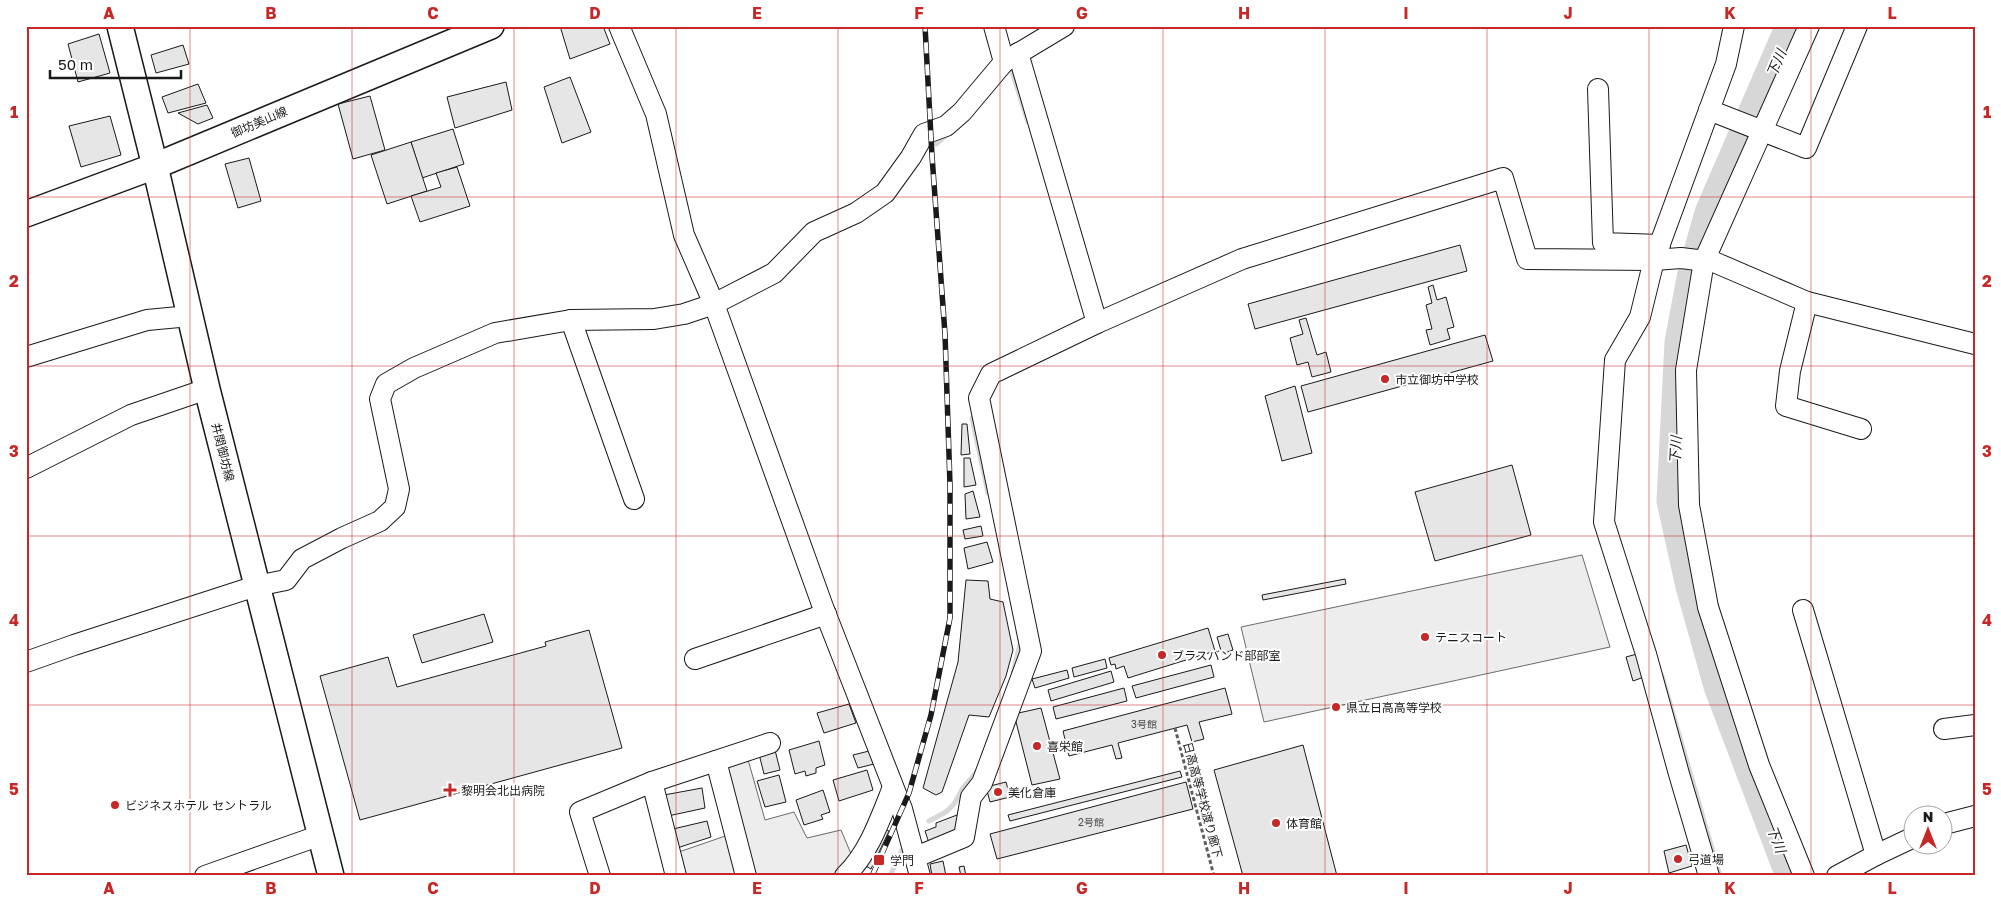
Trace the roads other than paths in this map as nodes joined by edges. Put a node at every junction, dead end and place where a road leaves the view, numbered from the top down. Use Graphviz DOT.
graph roads {
  1 [pos="120,26"];
  2 [pos="490,26"];
  3 [pos="619,26"];
  4 [pos="994,26"];
  5 [pos="1064,26"];
  6 [pos="1734,26"];
  7 [pos="1809,26"];
  8 [pos="1857,26"];
  9 [pos="1011,58"];
  10 [pos="1598,89"];
  11 [pos="1709,110"];
  12 [pos="1762,131"];
  13 [pos="156,166"];
  14 [pos="26,214"];
  15 [pos="1657,252"];
  16 [pos="1704,261"];
  17 [pos="1807,302"];
  18 [pos="714,304"];
  19 [pos="190,316"];
  20 [pos="571,320"];
  21 [pos="1097,323"];
  22 [pos="1975,344"];
  23 [pos="26,357"];
  24 [pos="207,389"];
  25 [pos="1861,429"];
  26 [pos="26,468"];
  27 [pos="634,499"];
  28 [pos="256,586"];
  29 [pos="1803,610"];
  30 [pos="826,614"];
  31 [pos="695,659"];
  32 [pos="26,662"];
  33 [pos="1975,725"];
  34 [pos="1944,729"];
  35 [pos="770,743"];
  36 [pos="716,761"];
  37 [pos="652,782"];
  38 [pos="893,787"];
  39 [pos="1975,816"];
  40 [pos="1954,821"];
  41 [pos="321,835"];
  42 [pos="1904,842"];
  43 [pos="1876,855"];
  44 [pos="918,866"];
  45 [pos="205,876"];
  46 [pos="331,876"];
  47 [pos="600,876"];
  48 [pos="676,876"];
  49 [pos="746,876"];
  50 [pos="845,876"];
  51 [pos="1709,876"];
  52 [pos="1804,876"];
  53 [pos="1837,876"];
  1 -- 13 [label="main road, 井関御坊線"];
  2 -- 13 [label="main road, 御坊美山線"];
  3 -- 18 [label="street"];
  4 -- 9 [label="street"];
  5 -- 9 [label="street"];
  6 -- 11 [label="street"];
  7 -- 12 [label="street"];
  8 -- 12 [label="street"];
  9 -- 18 [label="street"];
  9 -- 21 [label="street"];
  10 -- 15 [label="street"];
  11 -- 12 [label="street"];
  11 -- 15 [label="street"];
  12 -- 16 [label="street"];
  13 -- 14 [label="main road, 御坊美山線"];
  13 -- 19 [label="main road, 井関御坊線"];
  15 -- 16 [label="street"];
  15 -- 21 [label="street"];
  15 -- 51 [label="street"];
  16 -- 17 [label="street"];
  16 -- 52 [label="street"];
  17 -- 22 [label="street"];
  17 -- 25 [label="street"];
  18 -- 20 [label="street"];
  18 -- 30 [label="street"];
  19 -- 23 [label="street"];
  19 -- 24 [label="main road, 井関御坊線"];
  20 -- 27 [label="street"];
  20 -- 28 [label="street"];
  21 -- 44 [label="street"];
  24 -- 26 [label="street"];
  24 -- 28 [label="main road, 井関御坊線"];
  28 -- 32 [label="street"];
  28 -- 41 [label="main road, 井関御坊線"];
  29 -- 43 [label="street"];
  30 -- 31 [label="street"];
  30 -- 38 [label="street"];
  33 -- 34 [label="street"];
  35 -- 36 [label="street"];
  36 -- 37 [label="street"];
  36 -- 49 [label="street"];
  37 -- 47 [label="street"];
  37 -- 48 [label="street"];
  38 -- 44 [label="street"];
  38 -- 50 [label="street"];
  39 -- 40 [label="street"];
  41 -- 45 [label="street"];
  41 -- 46 [label="main road, 井関御坊線"];
  42 -- 43 [label="street"];
  43 -- 53 [label="street"];
}
